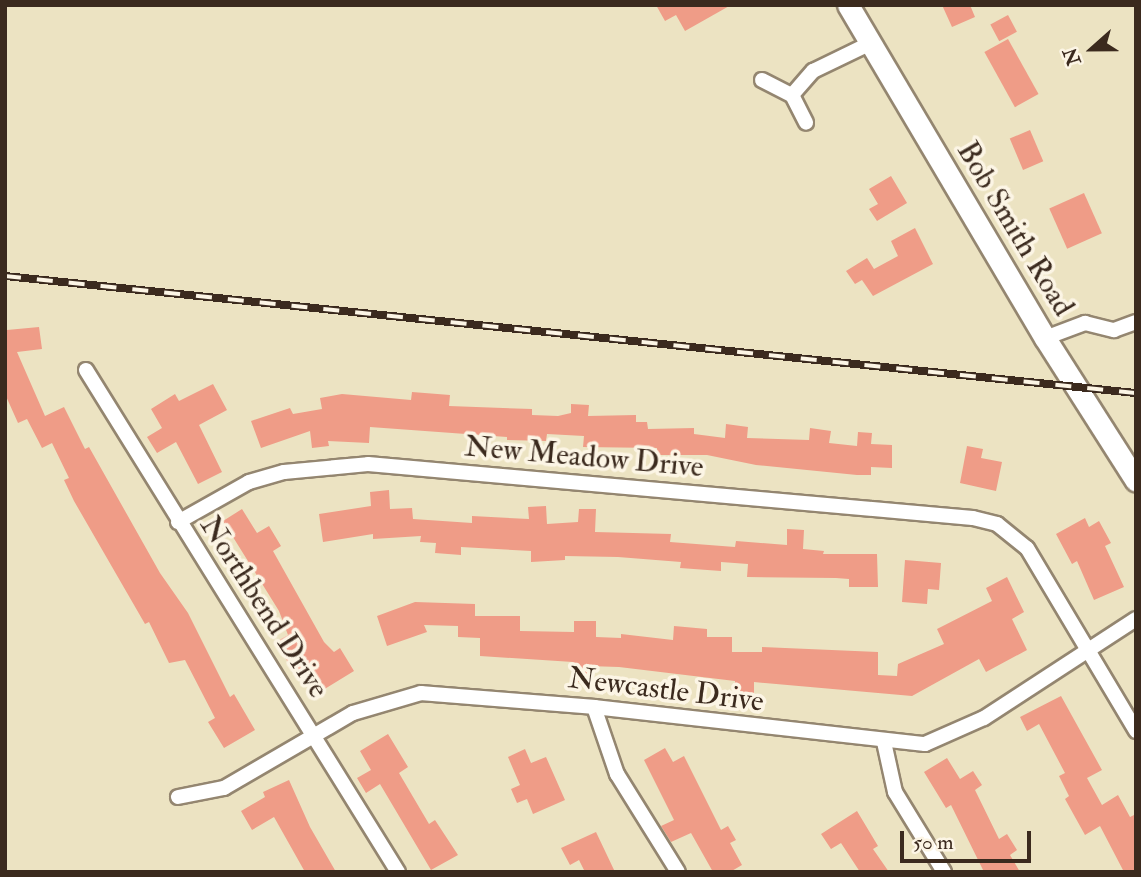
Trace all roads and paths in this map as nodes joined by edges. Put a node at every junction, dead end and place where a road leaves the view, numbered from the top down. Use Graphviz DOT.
graph roads {
  1 [pos="848,5"];
  2 [pos="871,43"];
  3 [pos="762,80"];
  4 [pos="792,95"];
  5 [pos="806,123"];
  6 [pos="1136,322"];
  7 [pos="1045,338"];
  8 [pos="86,370"];
  9 [pos="1136,481"];
  10 [pos="178,522"];
  11 [pos="1136,618"];
  12 [pos="1088,651"];
  13 [pos="594,706"];
  14 [pos="1136,731"];
  15 [pos="314,735"];
  16 [pos="884,742"];
  17 [pos="178,797"];
  18 [pos="398,872"];
  19 [pos="678,872"];
  20 [pos="944,872"];
  1 -- 2 [label="street, Bob Smith Road"];
  2 -- 4 [label="street"];
  2 -- 7 [label="street, Bob Smith Road"];
  3 -- 4 [label="street"];
  4 -- 5 [label="street"];
  6 -- 7 [label="street"];
  7 -- 9 [label="street, Bob Smith Road"];
  8 -- 10 [label="street, Northbend Drive"];
  10 -- 12 [label="street, New Meadow Drive"];
  10 -- 15 [label="street, Northbend Drive"];
  11 -- 12 [label="street, Newcastle Drive"];
  12 -- 14 [label="street"];
  12 -- 16 [label="street, Newcastle Drive"];
  13 -- 15 [label="street, Newcastle Drive"];
  13 -- 16 [label="street, Newcastle Drive"];
  13 -- 19 [label="street"];
  15 -- 17 [label="street, Newcastle Drive"];
  15 -- 18 [label="street, Northbend Drive"];
  16 -- 20 [label="street"];
}
